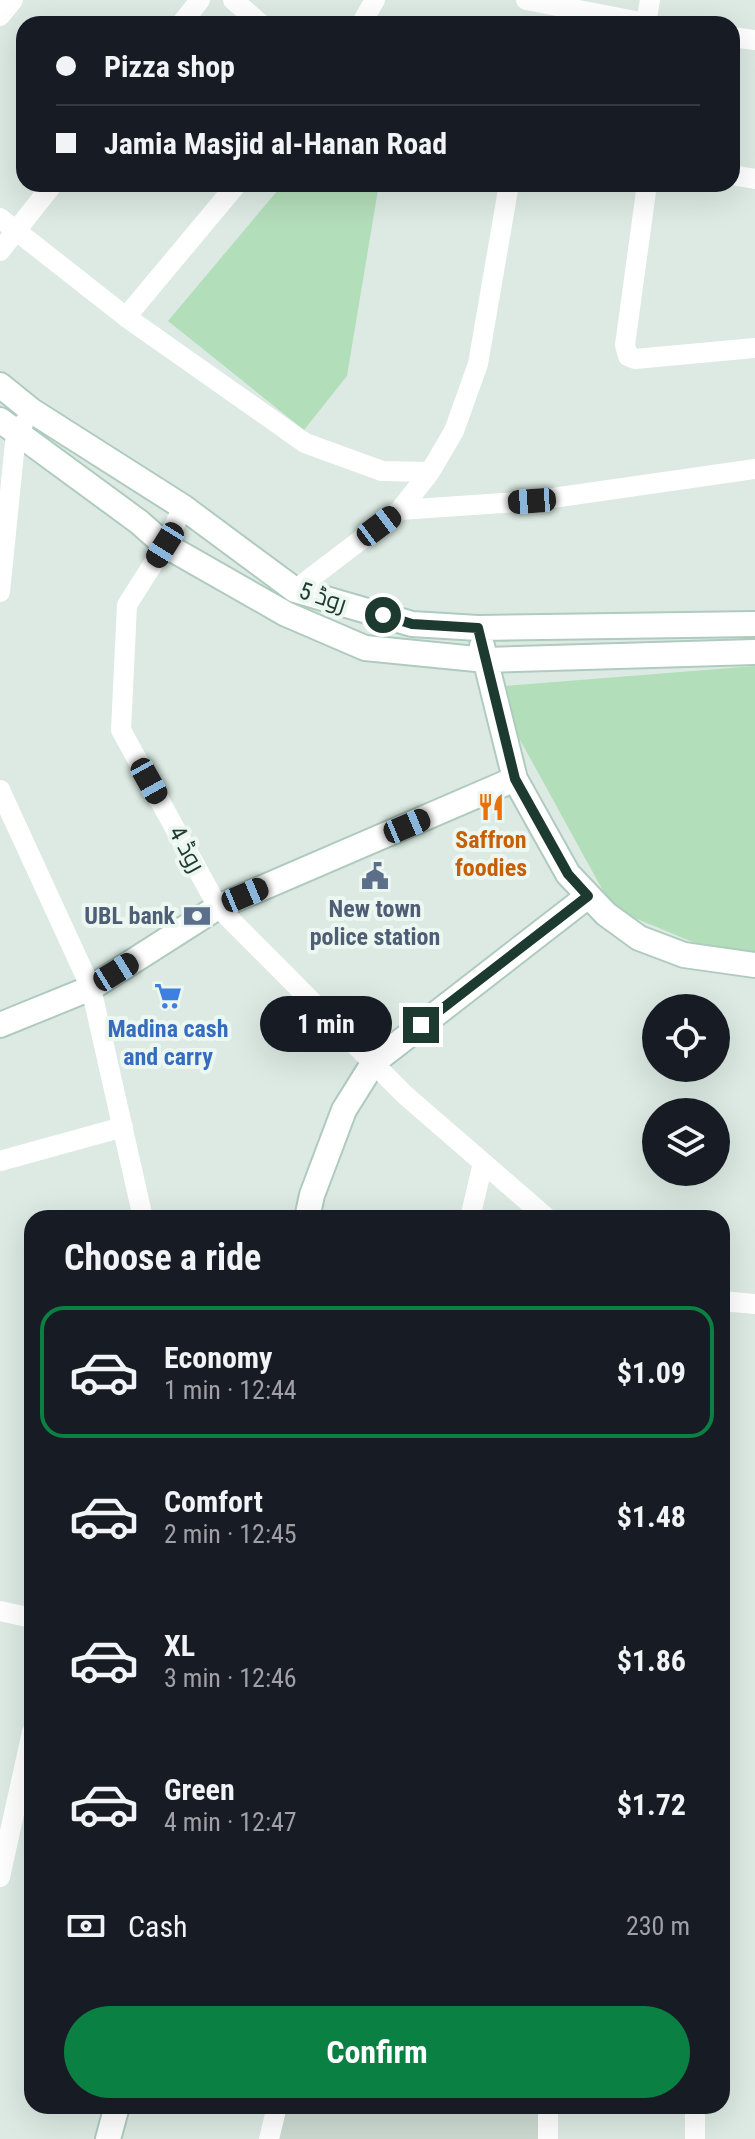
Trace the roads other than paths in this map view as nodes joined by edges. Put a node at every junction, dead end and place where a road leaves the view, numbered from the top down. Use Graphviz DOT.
graph roads {
  1 [pos="13,0"];
  2 [pos="200,0"];
  3 [pos="233,0"];
  4 [pos="526,0"];
  5 [pos="0,16"];
  6 [pos="187,16"];
  7 [pos="252,16"];
  8 [pos="607,16"];
  9 [pos="44,192"];
  10 [pos="230,192"];
  11 [pos="508,192"];
  12 [pos="646,192"];
  13 [pos="8,224"];
  14 [pos="0,251"];
  15 [pos="126,317"];
  16 [pos="755,348"];
  17 [pos="0,385"];
  18 [pos="32,411"];
  19 [pos="8,426"];
  20 [pos="755,469"];
  21 [pos="430,472"];
  22 [pos="183,507"];
  23 [pos="400,510"];
  24 [pos="165,545"];
  25 [pos="1,581"];
  26 [pos="295,590"];
  27 [pos="755,624"];
  28 [pos="478,628"];
  29 [pos="755,652"];
  30 [pos="486,660"];
  31 [pos="515,779"];
  32 [pos="0,790"];
  33 [pos="9,830"];
  34 [pos="588,896"];
  35 [pos="218,907"];
  36 [pos="755,965"];
  37 [pos="91,988"];
  38 [pos="0,1025"];
  39 [pos="374,1062"];
  40 [pos="123,1127"];
  41 [pos="0,1161"];
  42 [pos="483,1163"];
  43 [pos="141,1210"];
  44 [pos="309,1210"];
  45 [pos="472,1210"];
  46 [pos="538,1210"];
  47 [pos="730,1302"];
  48 [pos="755,1304"];
  49 [pos="0,1611"];
  50 [pos="24,1616"];
  51 [pos="24,1768"];
  52 [pos="0,1877"];
  53 [pos="115,2114"];
  54 [pos="275,2114"];
  55 [pos="548,2114"];
  56 [pos="695,2114"];
  57 [pos="108,2139"];
  58 [pos="269,2139"];
  59 [pos="548,2139"];
  60 [pos="695,2139"];
  1 -- 5 [label="street"];
  2 -- 6 [label="street"];
  3 -- 7 [label="street"];
  4 -- 8 [label="street"];
  9 -- 13 [label="street"];
  10 -- 15 [label="street"];
  11 -- 21 [label="street"];
  12 -- 16 [label="street"];
  13 -- 14 [label="street"];
  13 -- 15 [label="street"];
  15 -- 21 [label="street"];
  17 -- 18 [label="main road, روڈ 5"];
  18 -- 19 [label="street"];
  18 -- 22 [label="main road, روڈ 5"];
  19 -- 24 [label="main road, روڈ 5"];
  19 -- 25 [label="street"];
  20 -- 23 [label="street"];
  21 -- 23 [label="street"];
  22 -- 24 [label="street, روڈ 4"];
  22 -- 26 [label="main road, روڈ 5"];
  23 -- 26 [label="street"];
  24 -- 30 [label="main road, روڈ 5"];
  24 -- 35 [label="street, روڈ 4"];
  26 -- 28 [label="main road, روڈ 5"];
  27 -- 28 [label="main road, روڈ 5"];
  28 -- 30 [label="main road"];
  29 -- 30 [label="main road, روڈ 5"];
  30 -- 31 [label="main road"];
  31 -- 34 [label="main road"];
  31 -- 35 [label="main road"];
  32 -- 33 [label="street"];
  33 -- 37 [label="street"];
  34 -- 36 [label="main road"];
  34 -- 39 [label="main road"];
  35 -- 37 [label="main road"];
  35 -- 39 [label="street, روڈ 4"];
  37 -- 38 [label="main road"];
  37 -- 40 [label="street"];
  39 -- 42 [label="street, روڈ 4"];
  39 -- 44 [label="main road"];
  40 -- 41 [label="street"];
  40 -- 43 [label="street"];
  42 -- 45 [label="street"];
  42 -- 46 [label="street, روڈ 4"];
  47 -- 48 [label="street"];
  49 -- 50 [label="street"];
  51 -- 52 [label="street"];
  53 -- 57 [label="main road"];
  54 -- 58 [label="street"];
  55 -- 59 [label="street"];
  56 -- 60 [label="street"];
}
